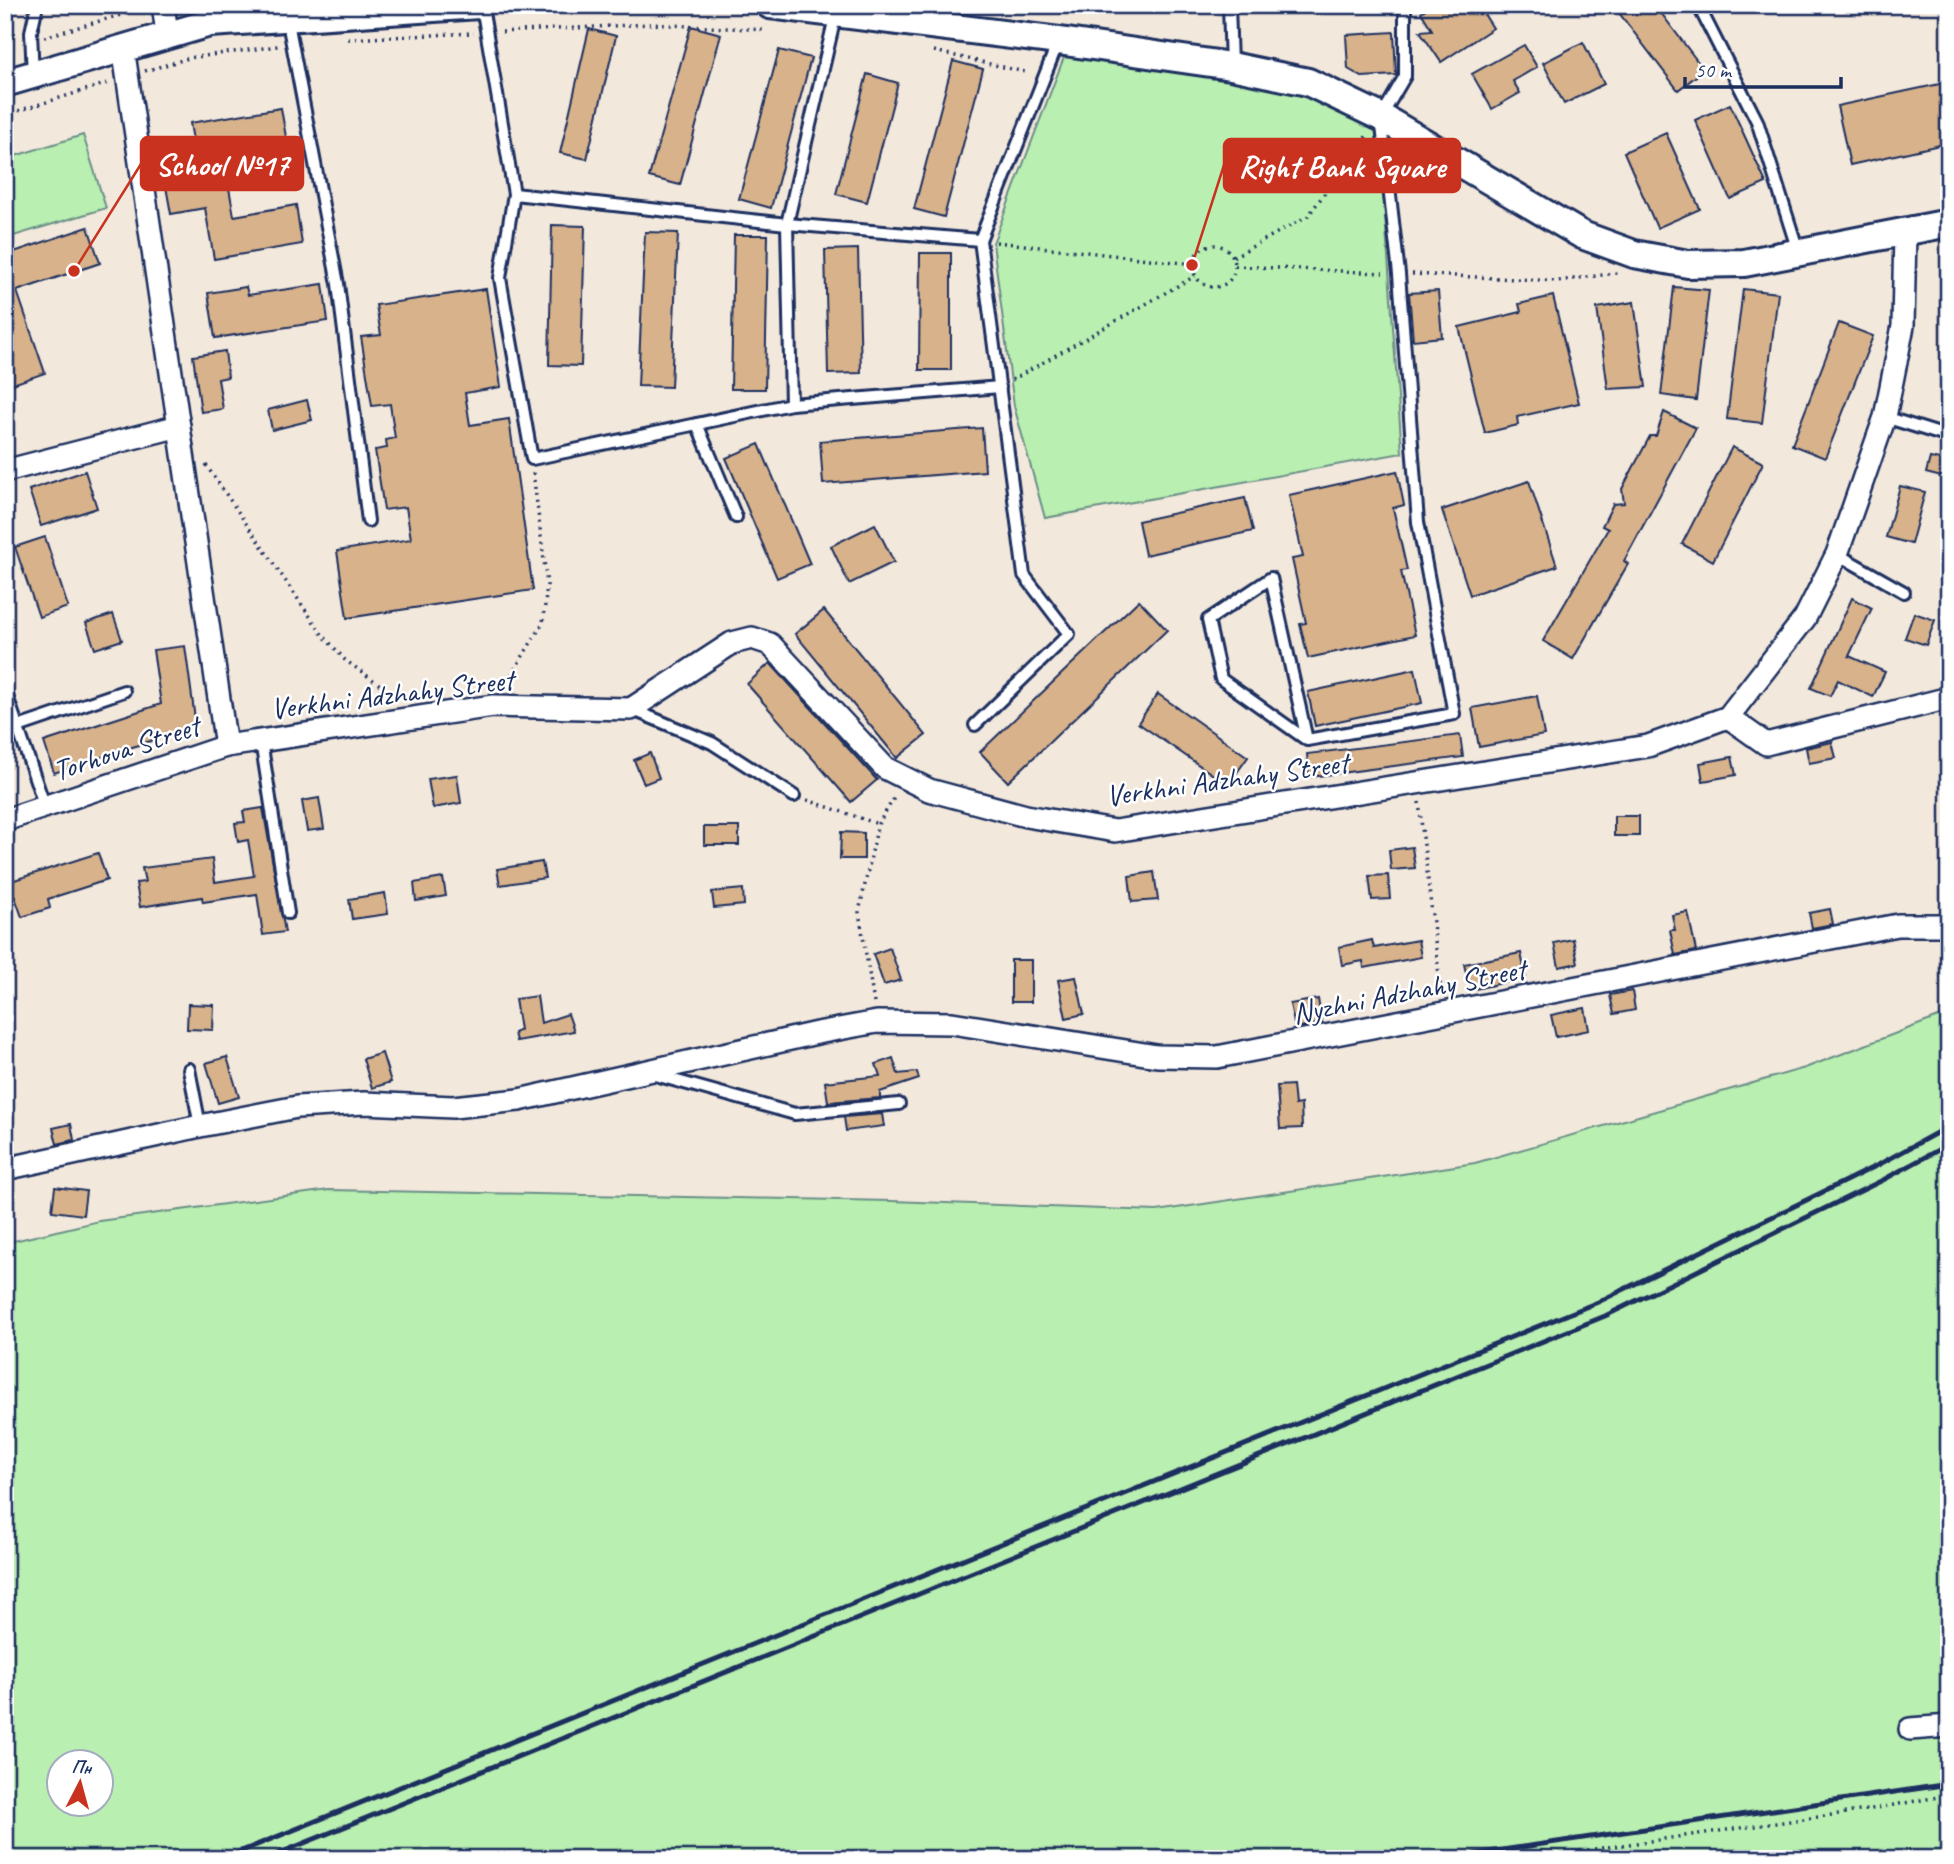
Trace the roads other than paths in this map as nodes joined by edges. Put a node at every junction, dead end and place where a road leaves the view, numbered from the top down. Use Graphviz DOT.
graph roads {
  1 [pos="37,5"];
  2 [pos="163,5"];
  3 [pos="481,5"];
  4 [pos="1229,5"];
  5 [pos="1405,5"];
  6 [pos="1698,5"];
  7 [pos="836,13"];
  8 [pos="287,16"];
  9 [pos="769,18"];
  10 [pos="167,33"];
  11 [pos="1059,41"];
  12 [pos="123,47"];
  13 [pos="1231,66"];
  14 [pos="33,75"];
  15 [pos="5,83"];
  16 [pos="1381,117"];
  17 [pos="514,194"];
  18 [pos="1949,223"];
  19 [pos="787,224"];
  20 [pos="1905,232"];
  21 [pos="981,240"];
  22 [pos="1798,253"];
  23 [pos="999,387"];
  24 [pos="791,404"];
  25 [pos="1885,417"];
  26 [pos="697,424"];
  27 [pos="179,426"];
  28 [pos="1949,437"];
  29 [pos="5,471"];
  30 [pos="736,517"];
  31 [pos="369,522"];
  32 [pos="1837,554"];
  33 [pos="1904,592"];
  34 [pos="5,690"];
  35 [pos="124,691"];
  36 [pos="1949,698"];
  37 [pos="631,709"];
  38 [pos="1728,717"];
  39 [pos="975,725"];
  40 [pos="18,727"];
  41 [pos="1307,740"];
  42 [pos="261,741"];
  43 [pos="226,746"];
  44 [pos="794,796"];
  45 [pos="45,807"];
  46 [pos="5,820"];
  47 [pos="288,913"];
  48 [pos="1949,925"];
  49 [pos="189,1069"];
  50 [pos="648,1073"];
  51 [pos="898,1104"];
  52 [pos="200,1125"];
  53 [pos="5,1170"];
  54 [pos="1949,1726"];
  55 [pos="1910,1729"];
  1 -- 14 [label="lane"];
  2 -- 10 [label="street"];
  3 -- 8 [label="street"];
  3 -- 17 [label="lane"];
  4 -- 13 [label="lane"];
  5 -- 16 [label="lane"];
  6 -- 22 [label="lane"];
  7 -- 9 [label="street"];
  7 -- 11 [label="street"];
  7 -- 19 [label="lane"];
  8 -- 10 [label="street"];
  8 -- 31 [label="lane"];
  10 -- 12 [label="street"];
  11 -- 13 [label="street"];
  11 -- 21 [label="lane"];
  12 -- 14 [label="street"];
  12 -- 27 [label="street"];
  13 -- 16 [label="street"];
  14 -- 15 [label="street"];
  16 -- 22 [label="street"];
  16 -- 41 [label="lane"];
  17 -- 19 [label="lane"];
  17 -- 26 [label="lane"];
  18 -- 20 [label="street"];
  19 -- 21 [label="lane"];
  19 -- 24 [label="lane"];
  20 -- 22 [label="street"];
  20 -- 25 [label="street"];
  21 -- 23 [label="lane"];
  23 -- 24 [label="lane"];
  23 -- 39 [label="lane"];
  24 -- 26 [label="lane"];
  25 -- 28 [label="lane"];
  25 -- 32 [label="street"];
  26 -- 30 [label="lane"];
  27 -- 29 [label="street"];
  27 -- 43 [label="street"];
  32 -- 33 [label="lane"];
  32 -- 38 [label="street"];
  34 -- 40 [label="lane"];
  35 -- 40 [label="lane"];
  36 -- 38 [label="street"];
  37 -- 38 [label="street, Verkhni Adzhahy Street"];
  37 -- 42 [label="street, Verkhni Adzhahy Street"];
  37 -- 44 [label="lane"];
  40 -- 45 [label="lane"];
  41 -- 41 [label="lane"];
  42 -- 43 [label="street, Verkhni Adzhahy Street"];
  42 -- 47 [label="lane"];
  43 -- 45 [label="street, Torhova Street"];
  45 -- 46 [label="street, Torhova Street"];
  48 -- 50 [label="street, Nyzhni Adzhahy Street"];
  49 -- 52 [label="lane"];
  50 -- 51 [label="lane"];
  50 -- 52 [label="street"];
  52 -- 53 [label="street"];
  54 -- 55 [label="street"];
}
